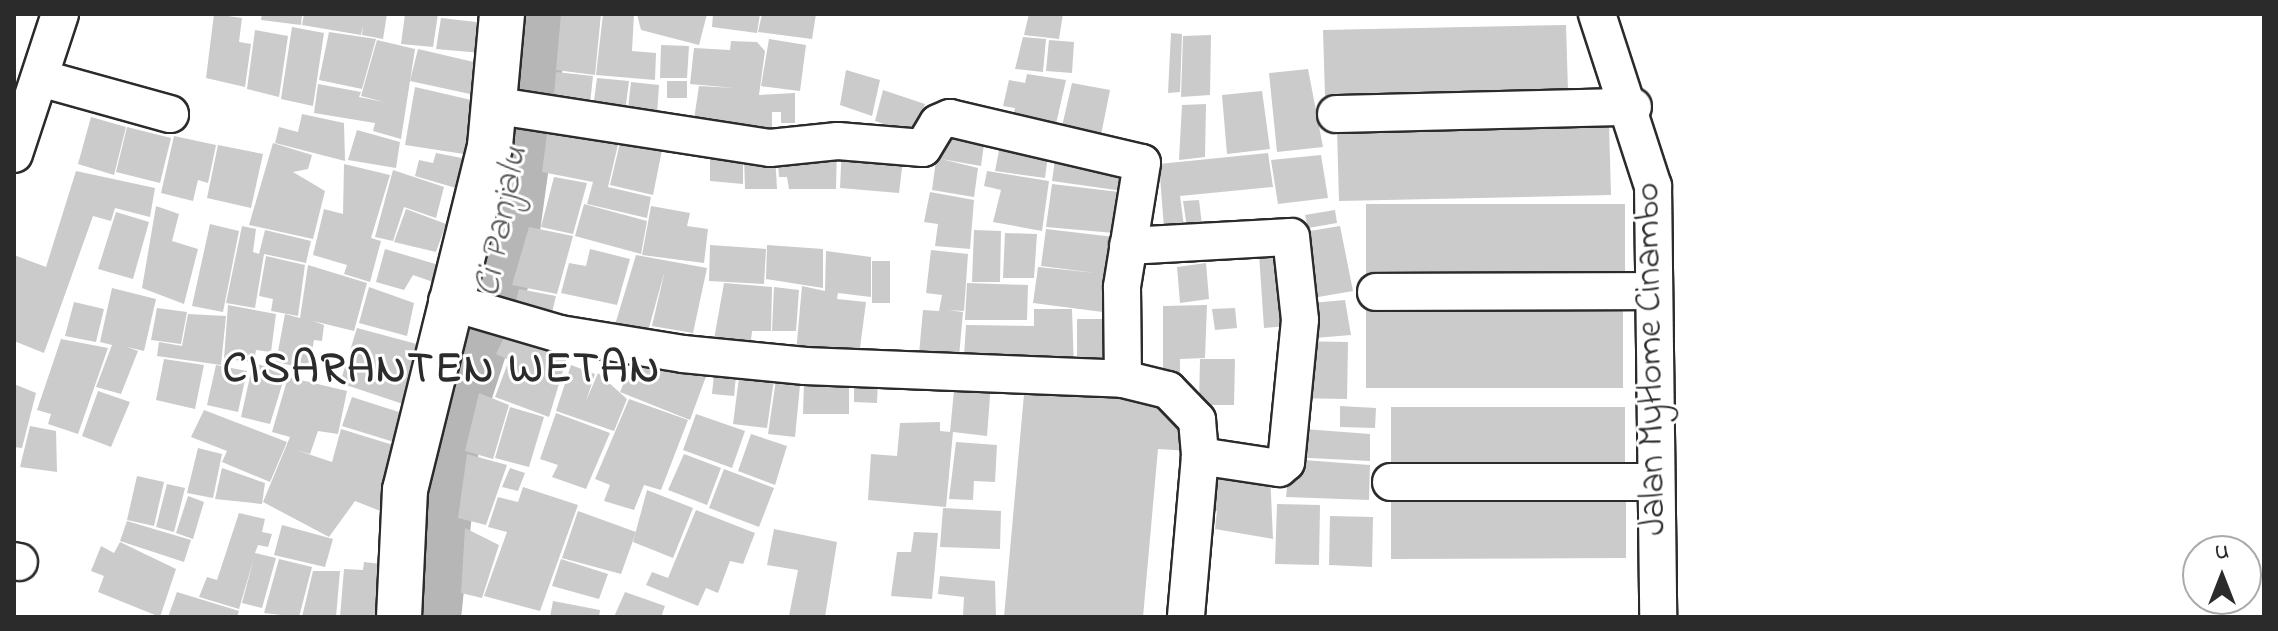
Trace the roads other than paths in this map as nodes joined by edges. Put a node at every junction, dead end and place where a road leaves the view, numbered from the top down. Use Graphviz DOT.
graph roads {
  1 [pos="60,14"];
  2 [pos="502,14"];
  3 [pos="1597,14"];
  4 [pos="40,78"];
  5 [pos="1633,107"];
  6 [pos="506,108"];
  7 [pos="170,114"];
  8 [pos="1336,114"];
  9 [pos="14,154"];
  10 [pos="1128,246"];
  11 [pos="1654,291"];
  12 [pos="1376,292"];
  13 [pos="454,303"];
  14 [pos="1123,379"];
  15 [pos="1200,456"];
  16 [pos="1391,482"];
  17 [pos="1656,482"];
  18 [pos="399,617"];
  19 [pos="1186,617"];
  20 [pos="1658,617"];
  1 -- 4 [label="street"];
  2 -- 6 [label="street"];
  3 -- 5 [label="street, Jalan MyHome Cinambo"];
  4 -- 7 [label="street"];
  4 -- 9 [label="street"];
  5 -- 8 [label="street"];
  5 -- 11 [label="street, Jalan MyHome Cinambo"];
  6 -- 10 [label="street"];
  6 -- 13 [label="street"];
  10 -- 14 [label="street"];
  10 -- 15 [label="street"];
  11 -- 12 [label="street"];
  11 -- 17 [label="street, Jalan MyHome Cinambo"];
  13 -- 14 [label="street"];
  13 -- 18 [label="street"];
  14 -- 15 [label="street"];
  15 -- 19 [label="street"];
  16 -- 17 [label="street"];
  17 -- 20 [label="street, Jalan MyHome Cinambo"];
}
